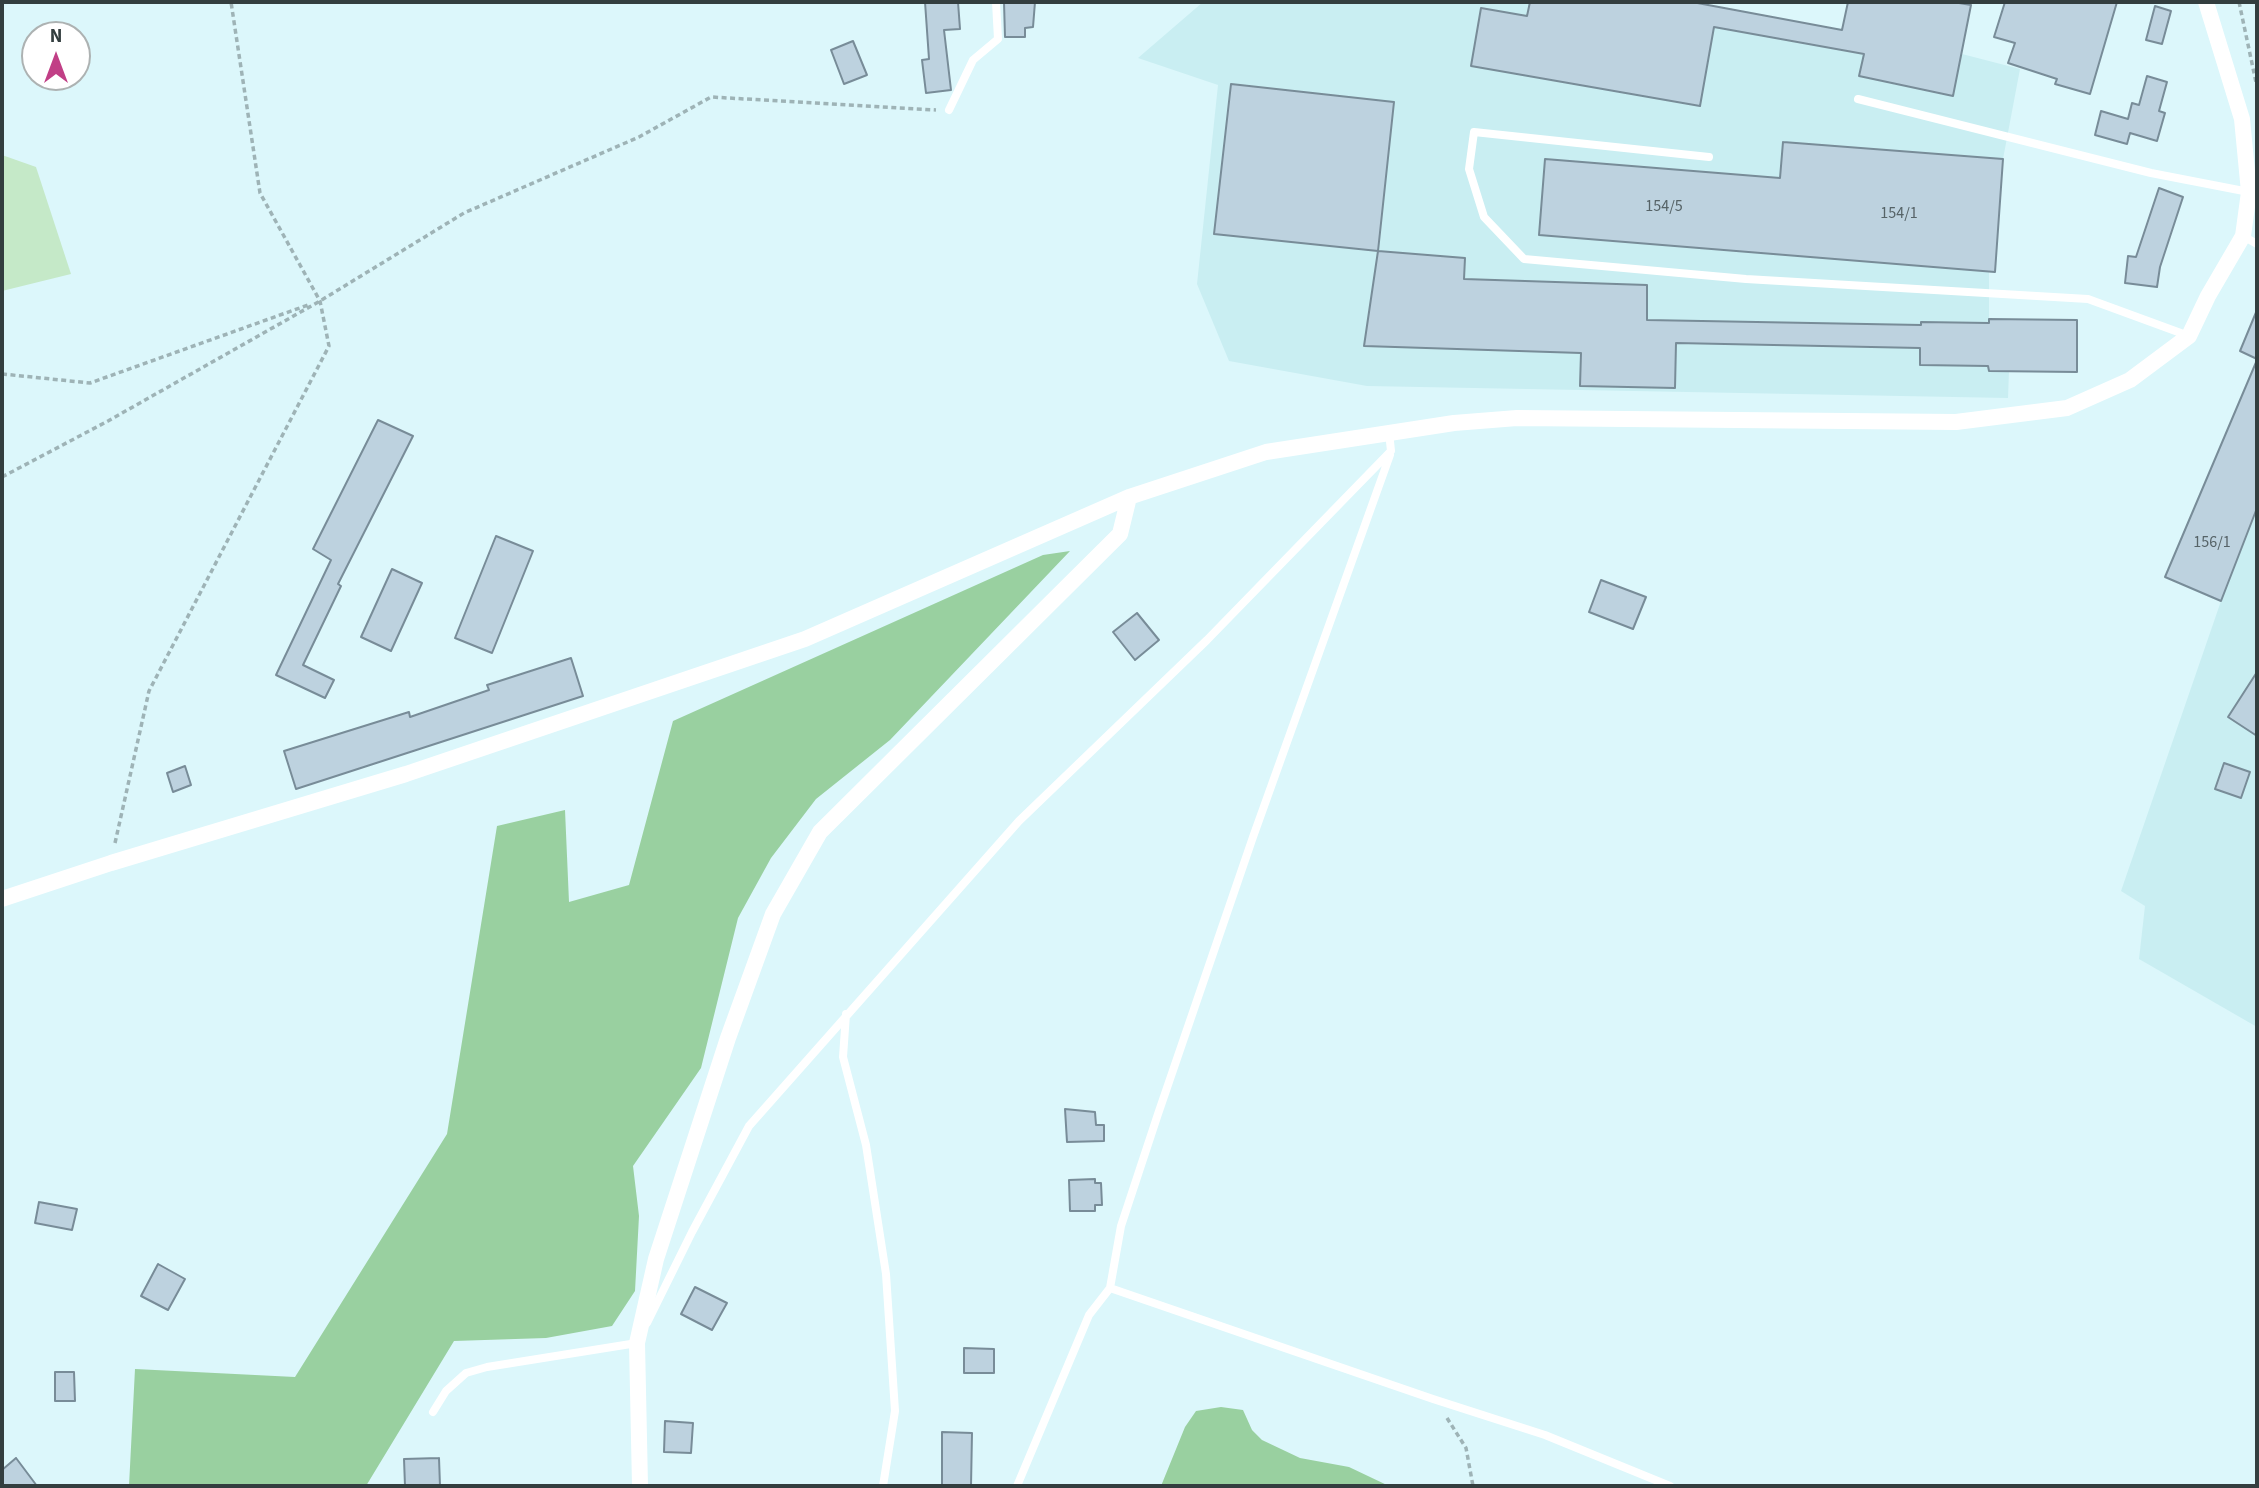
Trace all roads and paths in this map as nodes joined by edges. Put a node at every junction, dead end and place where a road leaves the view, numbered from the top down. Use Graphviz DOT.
graph roads {
  1 [pos="231,2"];
  2 [pos="996,2"];
  3 [pos="2206,2"];
  4 [pos="2239,2"];
  5 [pos="2257,87"];
  6 [pos="1858,99"];
  7 [pos="949,110"];
  8 [pos="1709,157"];
  9 [pos="2249,192"];
  10 [pos="2250,240"];
  11 [pos="320,301"];
  12 [pos="2189,336"];
  13 [pos="2,374"];
  14 [pos="1389,432"];
  15 [pos="1391,451"];
  16 [pos="2,477"];
  17 [pos="1129,498"];
  18 [pos="111,863"];
  19 [pos="2,899"];
  20 [pos="846,1014"];
  21 [pos="1110,1288"];
  22 [pos="637,1343"];
  23 [pos="1433,1399"];
  24 [pos="433,1412"];
  25 [pos="641,1483"];
  26 [pos="884,1486"];
  27 [pos="1017,1486"];
  28 [pos="1473,1486"];
  29 [pos="1670,1486"];
  1 -- 11 [label="path"];
  2 -- 7 [label="lane"];
  3 -- 9 [label="street"];
  4 -- 5 [label="path"];
  6 -- 9 [label="lane"];
  7 -- 11 [label="path"];
  8 -- 12 [label="lane"];
  9 -- 10 [label="street"];
  10 -- 12 [label="street"];
  11 -- 13 [label="path"];
  11 -- 16 [label="path"];
  11 -- 18 [label="path"];
  12 -- 14 [label="street"];
  14 -- 15 [label="lane"];
  14 -- 17 [label="street"];
  15 -- 20 [label="lane"];
  15 -- 21 [label="lane"];
  17 -- 18 [label="street"];
  17 -- 22 [label="street"];
  18 -- 19 [label="street"];
  20 -- 22 [label="lane"];
  20 -- 26 [label="lane"];
  21 -- 23 [label="lane"];
  21 -- 27 [label="lane"];
  22 -- 24 [label="lane"];
  22 -- 25 [label="street"];
  23 -- 28 [label="path"];
  23 -- 29 [label="lane"];
}
